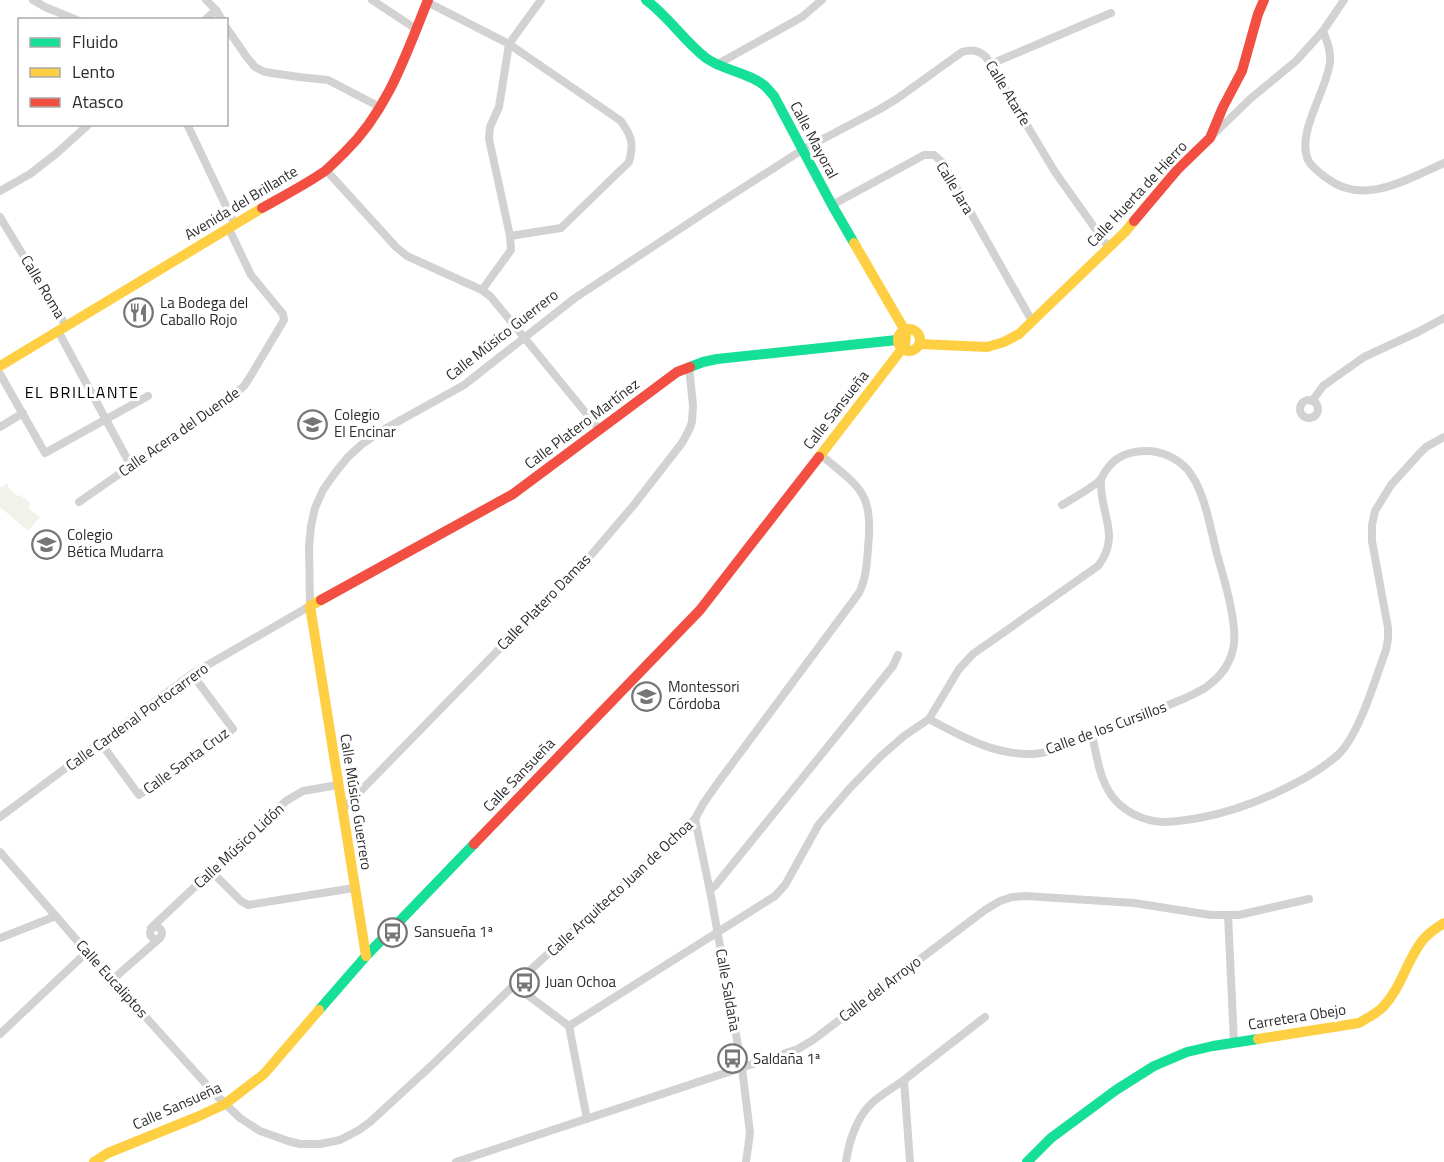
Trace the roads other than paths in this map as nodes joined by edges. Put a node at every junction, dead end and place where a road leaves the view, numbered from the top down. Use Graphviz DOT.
graph roads {
  1 [pos="33,0"];
  2 [pos="206,0"];
  3 [pos="372,0"];
  4 [pos="541,0"];
  5 [pos="646,0"];
  6 [pos="822,0"];
  7 [pos="1264,0"];
  8 [pos="1344,0"];
  9 [pos="428,1"];
  10 [pos="216,10"];
  11 [pos="1111,13"];
  12 [pos="72,18"];
  13 [pos="207,18"];
  14 [pos="221,18"];
  15 [pos="416,29"];
  16 [pos="228,30"];
  17 [pos="1323,31"];
  18 [pos="509,44"];
  19 [pos="991,64"];
  20 [pos="716,65"];
  21 [pos="380,107"];
  22 [pos="1223,107"];
  23 [pos="1232,117"];
  24 [pos="86,126"];
  25 [pos="188,126"];
  26 [pos="1210,138"];
  27 [pos="802,150"];
  28 [pos="1444,163"];
  29 [pos="326,170"];
  30 [pos="0,191"];
  31 [pos="832,205"];
  32 [pos="0,217"];
  33 [pos="232,227"];
  34 [pos="510,236"];
  35 [pos="1108,248"];
  36 [pos="482,290"];
  37 [pos="1444,318"];
  38 [pos="1032,321"];
  39 [pos="62,328"];
  40 [pos="524,337"];
  41 [pos="903,340"];
  42 [pos="920,344"];
  43 [pos="0,366"];
  44 [pos="689,367"];
  45 [pos="0,374"];
  46 [pos="148,396"];
  47 [pos="1312,401"];
  48 [pos="23,413"];
  49 [pos="106,419"];
  50 [pos="0,427"];
  51 [pos="599,429"];
  52 [pos="1444,437"];
  53 [pos="821,455"];
  54 [pos="131,466"];
  55 [pos="1101,480"];
  56 [pos="80,502"];
  57 [pos="1062,505"];
  58 [pos="310,606"];
  59 [pos="898,655"];
  60 [pos="192,674"];
  61 [pos="929,719"];
  62 [pos="1092,735"];
  63 [pos="100,742"];
  64 [pos="338,785"];
  65 [pos="342,810"];
  66 [pos="0,817"];
  67 [pos="695,819"];
  68 [pos="0,852"];
  69 [pos="212,871"];
  70 [pos="354,888"];
  71 [pos="710,889"];
  72 [pos="1309,899"];
  73 [pos="1228,915"];
  74 [pos="56,916"];
  75 [pos="1444,923"];
  76 [pos="718,933"];
  77 [pos="0,938"];
  78 [pos="87,952"];
  79 [pos="366,956"];
  80 [pos="112,980"];
  81 [pos="514,985"];
  82 [pos="985,1017"];
  83 [pos="569,1026"];
  84 [pos="0,1034"];
  85 [pos="1234,1043"];
  86 [pos="742,1068"];
  87 [pos="904,1080"];
  88 [pos="225,1104"];
  89 [pos="587,1119"];
  90 [pos="93,1162"];
  91 [pos="456,1162"];
  92 [pos="746,1162"];
  93 [pos="846,1162"];
  94 [pos="910,1162"];
  95 [pos="1027,1162"];
  1 -- 12 [label="street"];
  2 -- 10 [label="street"];
  3 -- 15 [label="street"];
  4 -- 18 [label="street"];
  5 -- 20 [label="street, Calle Mayoral"];
  6 -- 20 [label="street"];
  7 -- 22 [label="street"];
  8 -- 17 [label="street, Calle Huerta de Hierro"];
  9 -- 15 [label="street, Avenida del Brillante"];
  9 -- 18 [label="street"];
  10 -- 13 [label="street"];
  10 -- 14 [label="street"];
  11 -- 19 [label="street"];
  15 -- 21 [label="street, Avenida del Brillante"];
  16 -- 21 [label="street"];
  17 -- 23 [label="street, Calle Huerta de Hierro"];
  17 -- 28 [label="street"];
  18 -- 34 [label="street"];
  18 -- 34 [label="street"];
  19 -- 27 [label="street, Calle Atarfe"];
  19 -- 35 [label="street, Calle Atarfe"];
  20 -- 27 [label="street, Calle Mayoral"];
  21 -- 29 [label="street, Avenida del Brillante"];
  22 -- 23 [label="street"];
  22 -- 26 [label="street"];
  23 -- 26 [label="street, Calle Huerta de Hierro"];
  24 -- 30 [label="street"];
  25 -- 33 [label="street"];
  26 -- 35 [label="street, Calle Huerta de Hierro"];
  27 -- 31 [label="street, Calle Mayoral"];
  27 -- 40 [label="street, Calle Músico Guerrero"];
  29 -- 33 [label="street, Avenida del Brillante"];
  29 -- 36 [label="street"];
  31 -- 38 [label="street, Calle Jara"];
  31 -- 41 [label="street, Calle Mayoral"];
  32 -- 39 [label="street, Calle Roma"];
  33 -- 39 [label="street, Avenida del Brillante"];
  33 -- 54 [label="street, Calle Acera del Duende"];
  34 -- 36 [label="street"];
  35 -- 38 [label="street, Calle Huerta de Hierro"];
  36 -- 40 [label="street"];
  37 -- 47 [label="street"];
  38 -- 42 [label="street, Calle Huerta de Hierro"];
  39 -- 43 [label="street, Avenida del Brillante"];
  39 -- 49 [label="street, Calle Roma"];
  40 -- 51 [label="street"];
  40 -- 58 [label="street, Calle Músico Guerrero"];
  41 -- 42 [label="street, Calle Huerta de Hierro"];
  41 -- 42 [label="street, Calle Mayoral"];
  41 -- 44 [label="street, Calle Platero Martínez"];
  41 -- 53 [label="street, Calle Sansueña"];
  44 -- 51 [label="street, Calle Platero Martínez"];
  44 -- 65 [label="street, Calle Platero Damas"];
  45 -- 48 [label="street"];
  46 -- 49 [label="street"];
  48 -- 49 [label="street"];
  48 -- 50 [label="street"];
  49 -- 54 [label="street, Calle Roma"];
  51 -- 58 [label="street, Calle Platero Martínez"];
  52 -- 62 [label="street"];
  53 -- 67 [label="street, Calle Arquitecto Juan de Ochoa"];
  53 -- 79 [label="street, Calle Sansueña"];
  54 -- 56 [label="street, Calle Acera del Duende"];
  55 -- 57 [label="street, Calle de los Cursillos"];
  55 -- 61 [label="street"];
  55 -- 62 [label="street, Calle de los Cursillos"];
  58 -- 60 [label="street, Calle Cardenal Portocarrero"];
  58 -- 64 [label="street, Calle Músico Guerrero"];
  59 -- 71 [label="street"];
  60 -- 63 [label="street, Calle Cardenal Portocarrero"];
  60 -- 63 [label="street, Calle Santa Cruz"];
  61 -- 62 [label="street, Calle de los Cursillos"];
  61 -- 76 [label="street"];
  63 -- 66 [label="street, Calle Cardenal Portocarrero"];
  64 -- 65 [label="street, Calle Músico Guerrero"];
  64 -- 69 [label="street, Calle Músico Lidón"];
  65 -- 70 [label="street, Calle Músico Guerrero"];
  67 -- 71 [label="street, Calle Saldaña"];
  67 -- 81 [label="street, Calle Arquitecto Juan de Ochoa"];
  68 -- 74 [label="street, Calle Eucaliptos"];
  69 -- 70 [label="street"];
  69 -- 80 [label="street, Calle Músico Lidón"];
  70 -- 79 [label="street, Calle Músico Guerrero"];
  71 -- 76 [label="street, Calle Saldaña"];
  72 -- 73 [label="street, Calle del Arroyo"];
  73 -- 85 [label="street, Carretera Obejo"];
  73 -- 86 [label="street, Calle del Arroyo"];
  74 -- 77 [label="street"];
  74 -- 78 [label="street, Calle Eucaliptos"];
  75 -- 85 [label="street, Carretera Obejo"];
  76 -- 83 [label="street"];
  76 -- 86 [label="street, Calle Saldaña"];
  78 -- 80 [label="street, Calle Eucaliptos"];
  78 -- 84 [label="street"];
  79 -- 88 [label="street, Calle Sansueña"];
  80 -- 88 [label="street, Calle Eucaliptos"];
  81 -- 83 [label="street"];
  81 -- 88 [label="street, Calle Arquitecto Juan de Ochoa"];
  82 -- 87 [label="street"];
  83 -- 89 [label="street"];
  85 -- 95 [label="street"];
  86 -- 89 [label="street, Calle del Arroyo"];
  86 -- 92 [label="street, Calle Saldaña"];
  87 -- 93 [label="street"];
  87 -- 94 [label="street"];
  88 -- 90 [label="street, Calle Sansueña"];
  89 -- 91 [label="street, Calle del Arroyo"];
}
